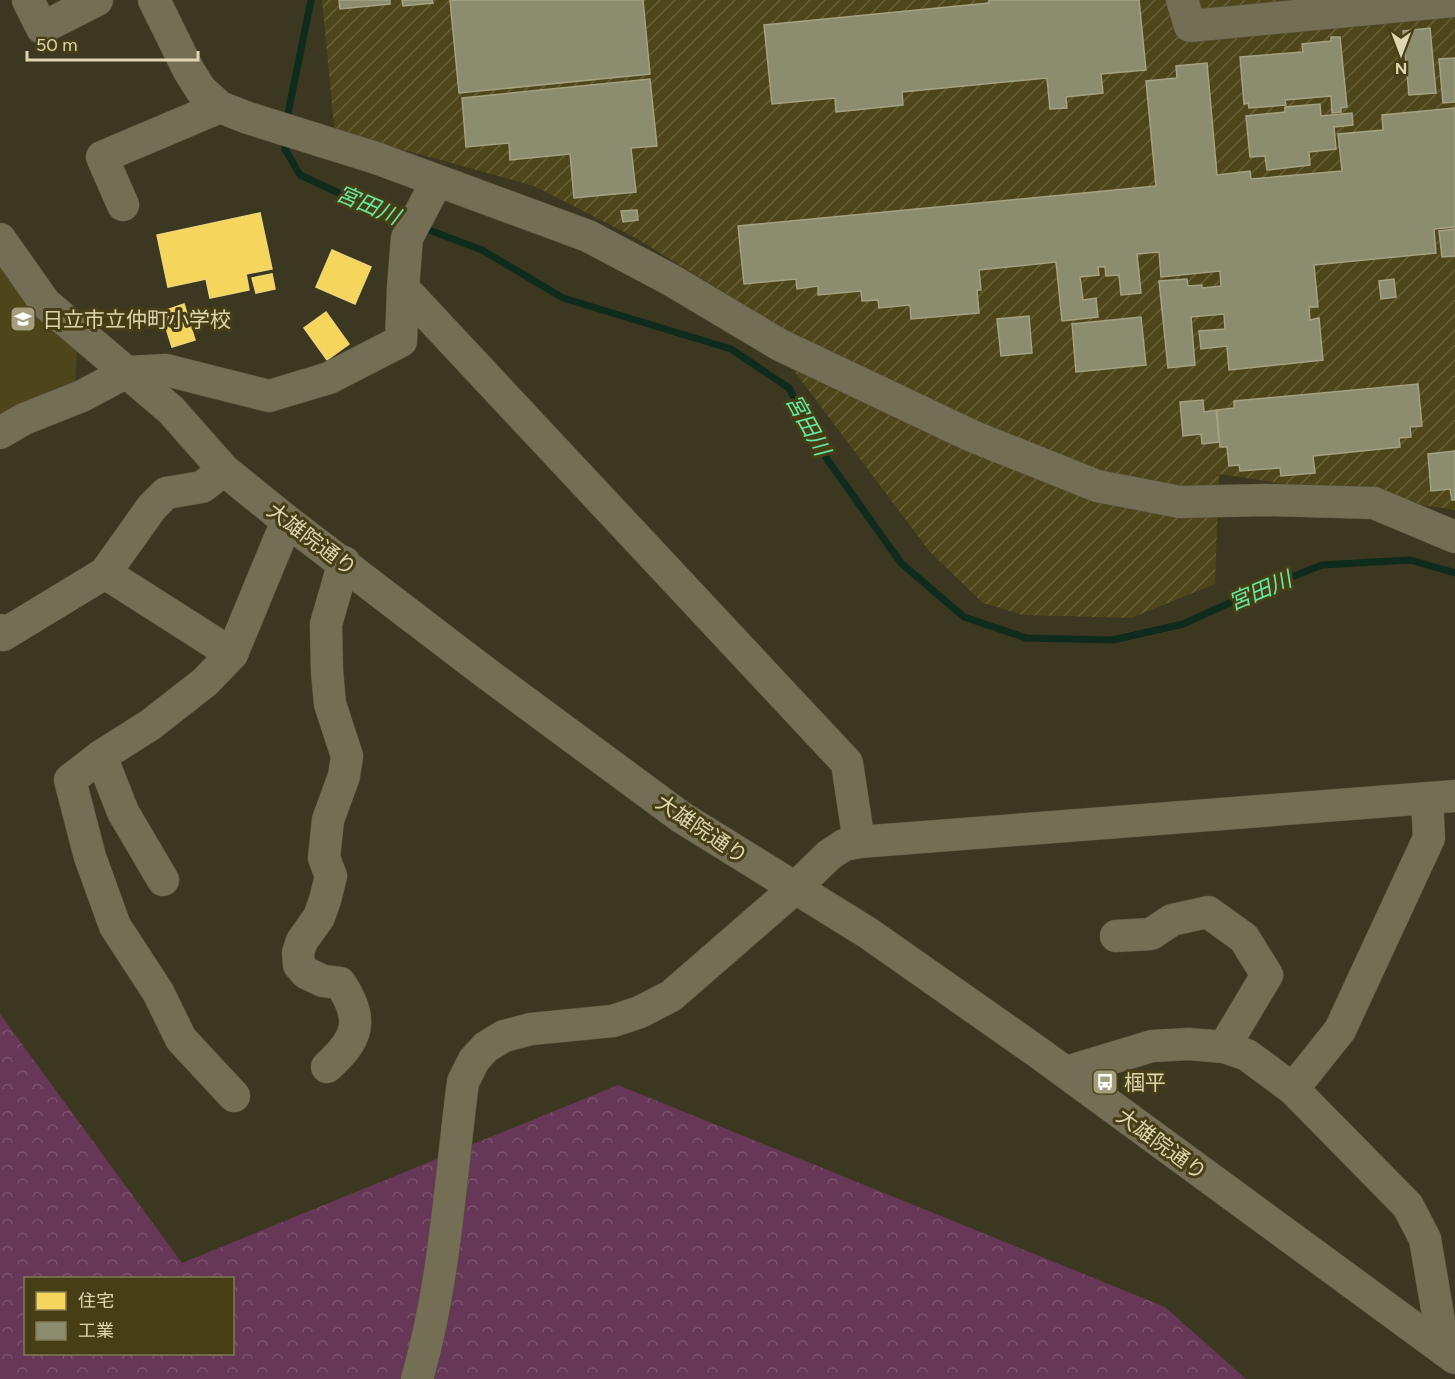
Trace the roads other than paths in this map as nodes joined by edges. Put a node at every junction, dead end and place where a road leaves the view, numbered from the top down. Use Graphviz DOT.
graph roads {
  1 [pos="28,0"];
  2 [pos="98,0"];
  3 [pos="154,0"];
  4 [pos="1182,0"];
  5 [pos="1455,1"];
  6 [pos="220,107"];
  7 [pos="437,182"];
  8 [pos="123,205"];
  9 [pos="0,239"];
  10 [pos="403,288"];
  11 [pos="127,372"];
  12 [pos="0,433"];
  13 [pos="224,470"];
  14 [pos="287,521"];
  15 [pos="1455,537"];
  16 [pos="344,562"];
  17 [pos="105,573"];
  18 [pos="0,630"];
  19 [pos="232,654"];
  20 [pos="101,756"];
  21 [pos="1441,797"];
  22 [pos="859,842"];
  23 [pos="163,880"];
  24 [pos="794,889"];
  25 [pos="1116,936"];
  26 [pos="1224,1047"];
  27 [pos="327,1067"];
  28 [pos="1066,1072"];
  29 [pos="1293,1089"];
  30 [pos="234,1096"];
  31 [pos="1449,1354"];
  32 [pos="417,1379"];
  1 -- 2 [label="street"];
  3 -- 6 [label="street"];
  4 -- 5 [label="street"];
  6 -- 7 [label="street"];
  6 -- 8 [label="street"];
  7 -- 10 [label="street"];
  7 -- 15 [label="street"];
  9 -- 11 [label="street, 大雄院通り"];
  10 -- 11 [label="street"];
  10 -- 22 [label="street"];
  11 -- 12 [label="street"];
  11 -- 13 [label="street, 大雄院通り"];
  13 -- 14 [label="street, 大雄院通り"];
  13 -- 17 [label="street"];
  14 -- 16 [label="street, 大雄院通り"];
  14 -- 19 [label="street"];
  16 -- 24 [label="street, 大雄院通り"];
  16 -- 27 [label="street"];
  17 -- 18 [label="street"];
  17 -- 19 [label="street"];
  19 -- 20 [label="street"];
  20 -- 23 [label="street"];
  20 -- 30 [label="street"];
  21 -- 22 [label="street"];
  21 -- 29 [label="street"];
  22 -- 24 [label="street"];
  24 -- 28 [label="street, 大雄院通り"];
  24 -- 32 [label="street"];
  25 -- 26 [label="street"];
  26 -- 28 [label="street"];
  26 -- 29 [label="street"];
  28 -- 31 [label="street, 大雄院通り"];
  29 -- 31 [label="street"];
}
